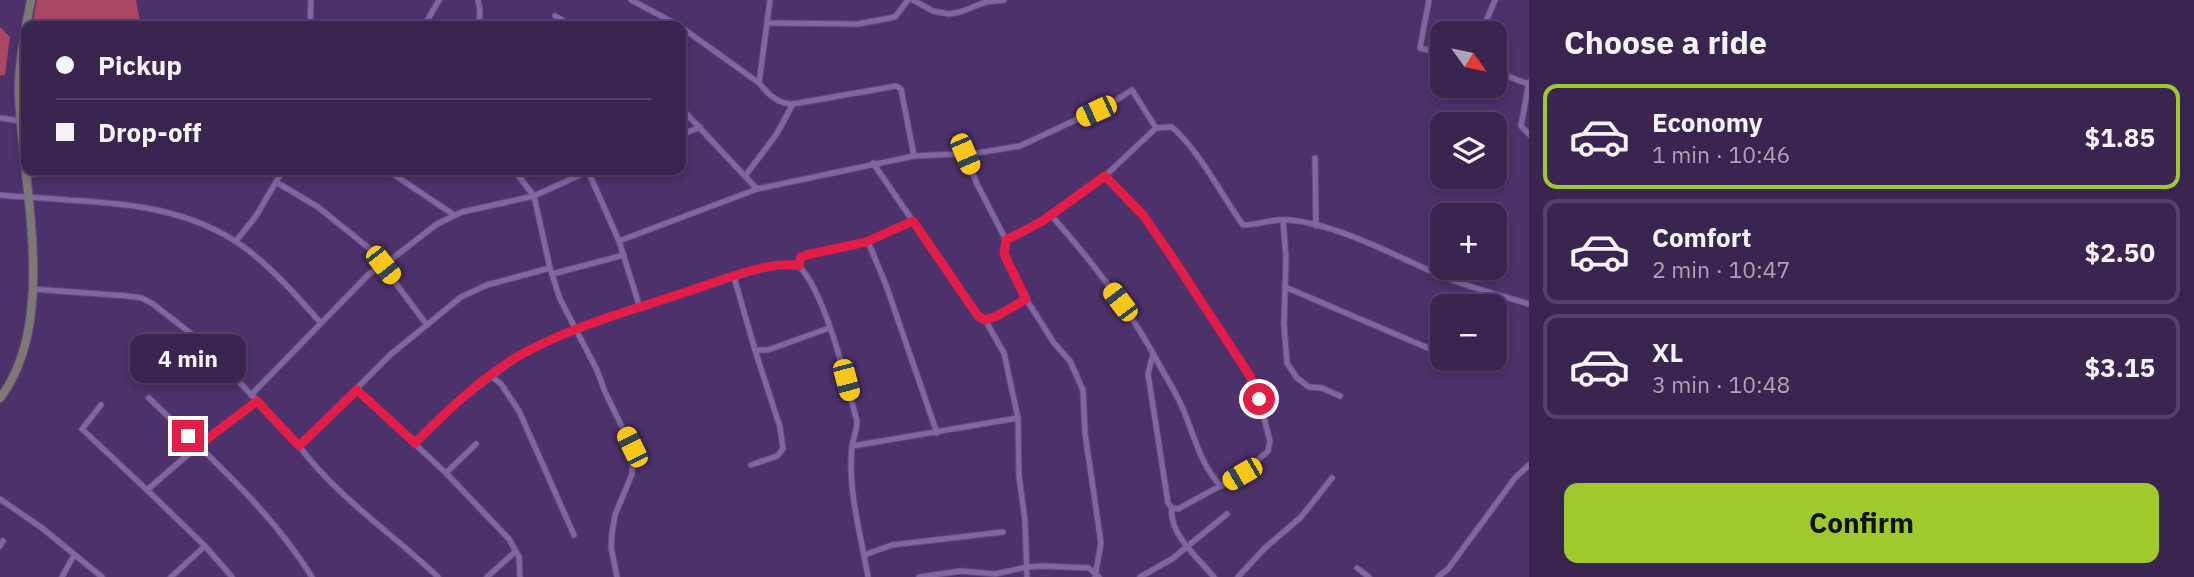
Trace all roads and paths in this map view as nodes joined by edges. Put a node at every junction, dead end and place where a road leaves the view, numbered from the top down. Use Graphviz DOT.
graph roads {
  1 [pos="31,0"];
  2 [pos="311,0"];
  3 [pos="439,0"];
  4 [pos="478,0"];
  5 [pos="631,0"];
  6 [pos="771,0"];
  7 [pos="908,0"];
  8 [pos="914,0"];
  9 [pos="1004,0"];
  10 [pos="1429,0"];
  11 [pos="1495,0"];
  12 [pos="555,16"];
  13 [pos="27,21"];
  14 [pos="310,21"];
  15 [pos="427,21"];
  16 [pos="479,21"];
  17 [pos="564,21"];
  18 [pos="669,21"];
  19 [pos="1485,21"];
  20 [pos="768,23"];
  21 [pos="686,31"];
  22 [pos="1430,51"];
  23 [pos="21,61"];
  24 [pos="1507,75"];
  25 [pos="759,83"];
  26 [pos="1529,83"];
  27 [pos="793,104"];
  28 [pos="686,113"];
  29 [pos="0,118"];
  30 [pos="20,121"];
  31 [pos="700,127"];
  32 [pos="1156,128"];
  33 [pos="21,132"];
  34 [pos="686,133"];
  35 [pos="1529,134"];
  36 [pos="965,154"];
  37 [pos="914,156"];
  38 [pos="1315,158"];
  39 [pos="873,163"];
  40 [pos="30,175"];
  41 [pos="280,175"];
  42 [pos="394,175"];
  43 [pos="518,175"];
  44 [pos="580,175"];
  45 [pos="591,175"];
  46 [pos="25,176"];
  47 [pos="745,176"];
  48 [pos="1105,176"];
  49 [pos="275,182"];
  50 [pos="757,189"];
  51 [pos="0,195"];
  52 [pos="534,196"];
  53 [pos="27,198"];
  54 [pos="1050,214"];
  55 [pos="454,215"];
  56 [pos="1283,220"];
  57 [pos="913,221"];
  58 [pos="1316,226"];
  59 [pos="619,240"];
  60 [pos="1006,240"];
  61 [pos="236,241"];
  62 [pos="866,242"];
  63 [pos="624,255"];
  64 [pos="383,265"];
  65 [pos="799,266"];
  66 [pos="551,271"];
  67 [pos="1430,271"];
  68 [pos="734,277"];
  69 [pos="1453,280"];
  70 [pos="1285,287"];
  71 [pos="33,289"];
  72 [pos="1026,299"];
  73 [pos="1529,304"];
  74 [pos="640,307"];
  75 [pos="985,320"];
  76 [pos="320,322"];
  77 [pos="427,325"];
  78 [pos="829,328"];
  79 [pos="576,329"];
  80 [pos="755,349"];
  81 [pos="1430,349"];
  82 [pos="1153,354"];
  83 [pos="491,376"];
  84 [pos="357,390"];
  85 [pos="251,395"];
  86 [pos="1340,396"];
  87 [pos="0,398"];
  88 [pos="149,398"];
  89 [pos="257,401"];
  90 [pos="101,405"];
  91 [pos="1018,418"];
  92 [pos="937,433"];
  93 [pos="415,443"];
  94 [pos="477,444"];
  95 [pos="199,445"];
  96 [pos="299,446"];
  97 [pos="852,446"];
  98 [pos="751,465"];
  99 [pos="1529,465"];
  100 [pos="446,472"];
  101 [pos="1332,478"];
  102 [pos="1220,486"];
  103 [pos="146,490"];
  104 [pos="0,499"];
  105 [pos="1172,508"];
  106 [pos="1227,514"];
  107 [pos="1003,532"];
  108 [pos="574,535"];
  109 [pos="1188,545"];
  110 [pos="205,546"];
  111 [pos="515,552"];
  112 [pos="74,555"];
  113 [pos="864,555"];
  114 [pos="1027,566"];
  115 [pos="1357,568"];
  116 [pos="1096,575"];
  117 [pos="62,577"];
  118 [pos="102,577"];
  119 [pos="172,577"];
  120 [pos="232,577"];
  121 [pos="312,577"];
  122 [pos="438,577"];
  123 [pos="487,577"];
  124 [pos="520,577"];
  125 [pos="617,577"];
  126 [pos="867,577"];
  127 [pos="919,577"];
  128 [pos="1027,577"];
  129 [pos="1140,577"];
  130 [pos="1214,577"];
  131 [pos="1238,577"];
  132 [pos="1369,577"];
  133 [pos="1438,577"];
  1 -- 13 [label="main road"];
  2 -- 14 [label="street"];
  3 -- 15 [label="street"];
  4 -- 16 [label="street"];
  5 -- 18 [label="street"];
  6 -- 20 [label="street"];
  7 -- 20 [label="street"];
  8 -- 9 [label="street"];
  10 -- 22 [label="street"];
  11 -- 19 [label="street"];
  12 -- 17 [label="street"];
  20 -- 25 [label="street"];
  21 -- 25 [label="street"];
  23 -- 30 [label="main road"];
  24 -- 26 [label="street"];
  25 -- 27 [label="street"];
  26 -- 35 [label="street"];
  27 -- 37 [label="street"];
  27 -- 47 [label="street"];
  28 -- 31 [label="street"];
  29 -- 30 [label="street"];
  30 -- 33 [label="main road"];
  31 -- 34 [label="street"];
  31 -- 47 [label="street"];
  32 -- 36 [label="street"];
  32 -- 48 [label="street"];
  32 -- 56 [label="street"];
  36 -- 37 [label="street"];
  36 -- 60 [label="street"];
  37 -- 39 [label="street"];
  38 -- 58 [label="street"];
  39 -- 50 [label="street"];
  39 -- 57 [label="street"];
  40 -- 46 [label="street"];
  41 -- 49 [label="street"];
  42 -- 55 [label="street"];
  43 -- 52 [label="street"];
  44 -- 52 [label="street"];
  45 -- 59 [label="street"];
  46 -- 53 [label="main road"];
  47 -- 50 [label="street"];
  48 -- 54 [label="street"];
  48 -- 102 [label="street"];
  49 -- 61 [label="street"];
  49 -- 64 [label="street"];
  50 -- 59 [label="street"];
  51 -- 53 [label="street"];
  52 -- 55 [label="street"];
  52 -- 66 [label="street"];
  53 -- 61 [label="street"];
  53 -- 71 [label="main road"];
  54 -- 60 [label="street"];
  54 -- 82 [label="street"];
  55 -- 64 [label="street"];
  56 -- 58 [label="street"];
  56 -- 70 [label="street"];
  57 -- 62 [label="street"];
  57 -- 75 [label="street"];
  58 -- 67 [label="street"];
  59 -- 63 [label="street"];
  60 -- 72 [label="street"];
  61 -- 76 [label="street"];
  62 -- 65 [label="street"];
  62 -- 92 [label="street"];
  63 -- 66 [label="street"];
  63 -- 74 [label="street"];
  64 -- 76 [label="street"];
  64 -- 77 [label="street"];
  65 -- 68 [label="street"];
  65 -- 78 [label="street"];
  66 -- 77 [label="street"];
  66 -- 79 [label="street"];
  68 -- 74 [label="street"];
  68 -- 80 [label="street"];
  69 -- 73 [label="street"];
  70 -- 81 [label="street"];
  70 -- 86 [label="street"];
  71 -- 85 [label="street"];
  71 -- 87 [label="main road"];
  72 -- 75 [label="street"];
  72 -- 116 [label="street"];
  74 -- 79 [label="street"];
  75 -- 91 [label="street"];
  76 -- 85 [label="street"];
  77 -- 84 [label="street"];
  78 -- 80 [label="street"];
  78 -- 97 [label="street"];
  79 -- 83 [label="street"];
  79 -- 125 [label="street"];
  80 -- 98 [label="street"];
  82 -- 102 [label="street"];
  82 -- 105 [label="street"];
  83 -- 93 [label="street"];
  83 -- 108 [label="street"];
  84 -- 93 [label="street"];
  84 -- 96 [label="street"];
  85 -- 89 [label="street"];
  88 -- 95 [label="street"];
  89 -- 95 [label="street"];
  89 -- 96 [label="street"];
  90 -- 103 [label="street"];
  91 -- 92 [label="street"];
  91 -- 114 [label="street"];
  92 -- 97 [label="street"];
  93 -- 100 [label="street"];
  94 -- 100 [label="street"];
  95 -- 103 [label="street"];
  95 -- 121 [label="street"];
  96 -- 122 [label="street"];
  97 -- 113 [label="street"];
  99 -- 133 [label="street"];
  100 -- 111 [label="street"];
  101 -- 131 [label="street"];
  102 -- 105 [label="street"];
  103 -- 110 [label="street"];
  104 -- 112 [label="street"];
  105 -- 109 [label="street"];
  106 -- 109 [label="street"];
  107 -- 113 [label="street"];
  109 -- 129 [label="street"];
  109 -- 130 [label="street"];
  110 -- 119 [label="street"];
  110 -- 120 [label="street"];
  111 -- 123 [label="street"];
  111 -- 124 [label="street"];
  112 -- 117 [label="street"];
  112 -- 118 [label="street"];
  113 -- 126 [label="street"];
  114 -- 116 [label="street"];
  114 -- 127 [label="street"];
  114 -- 128 [label="street"];
  115 -- 132 [label="street"];
}
